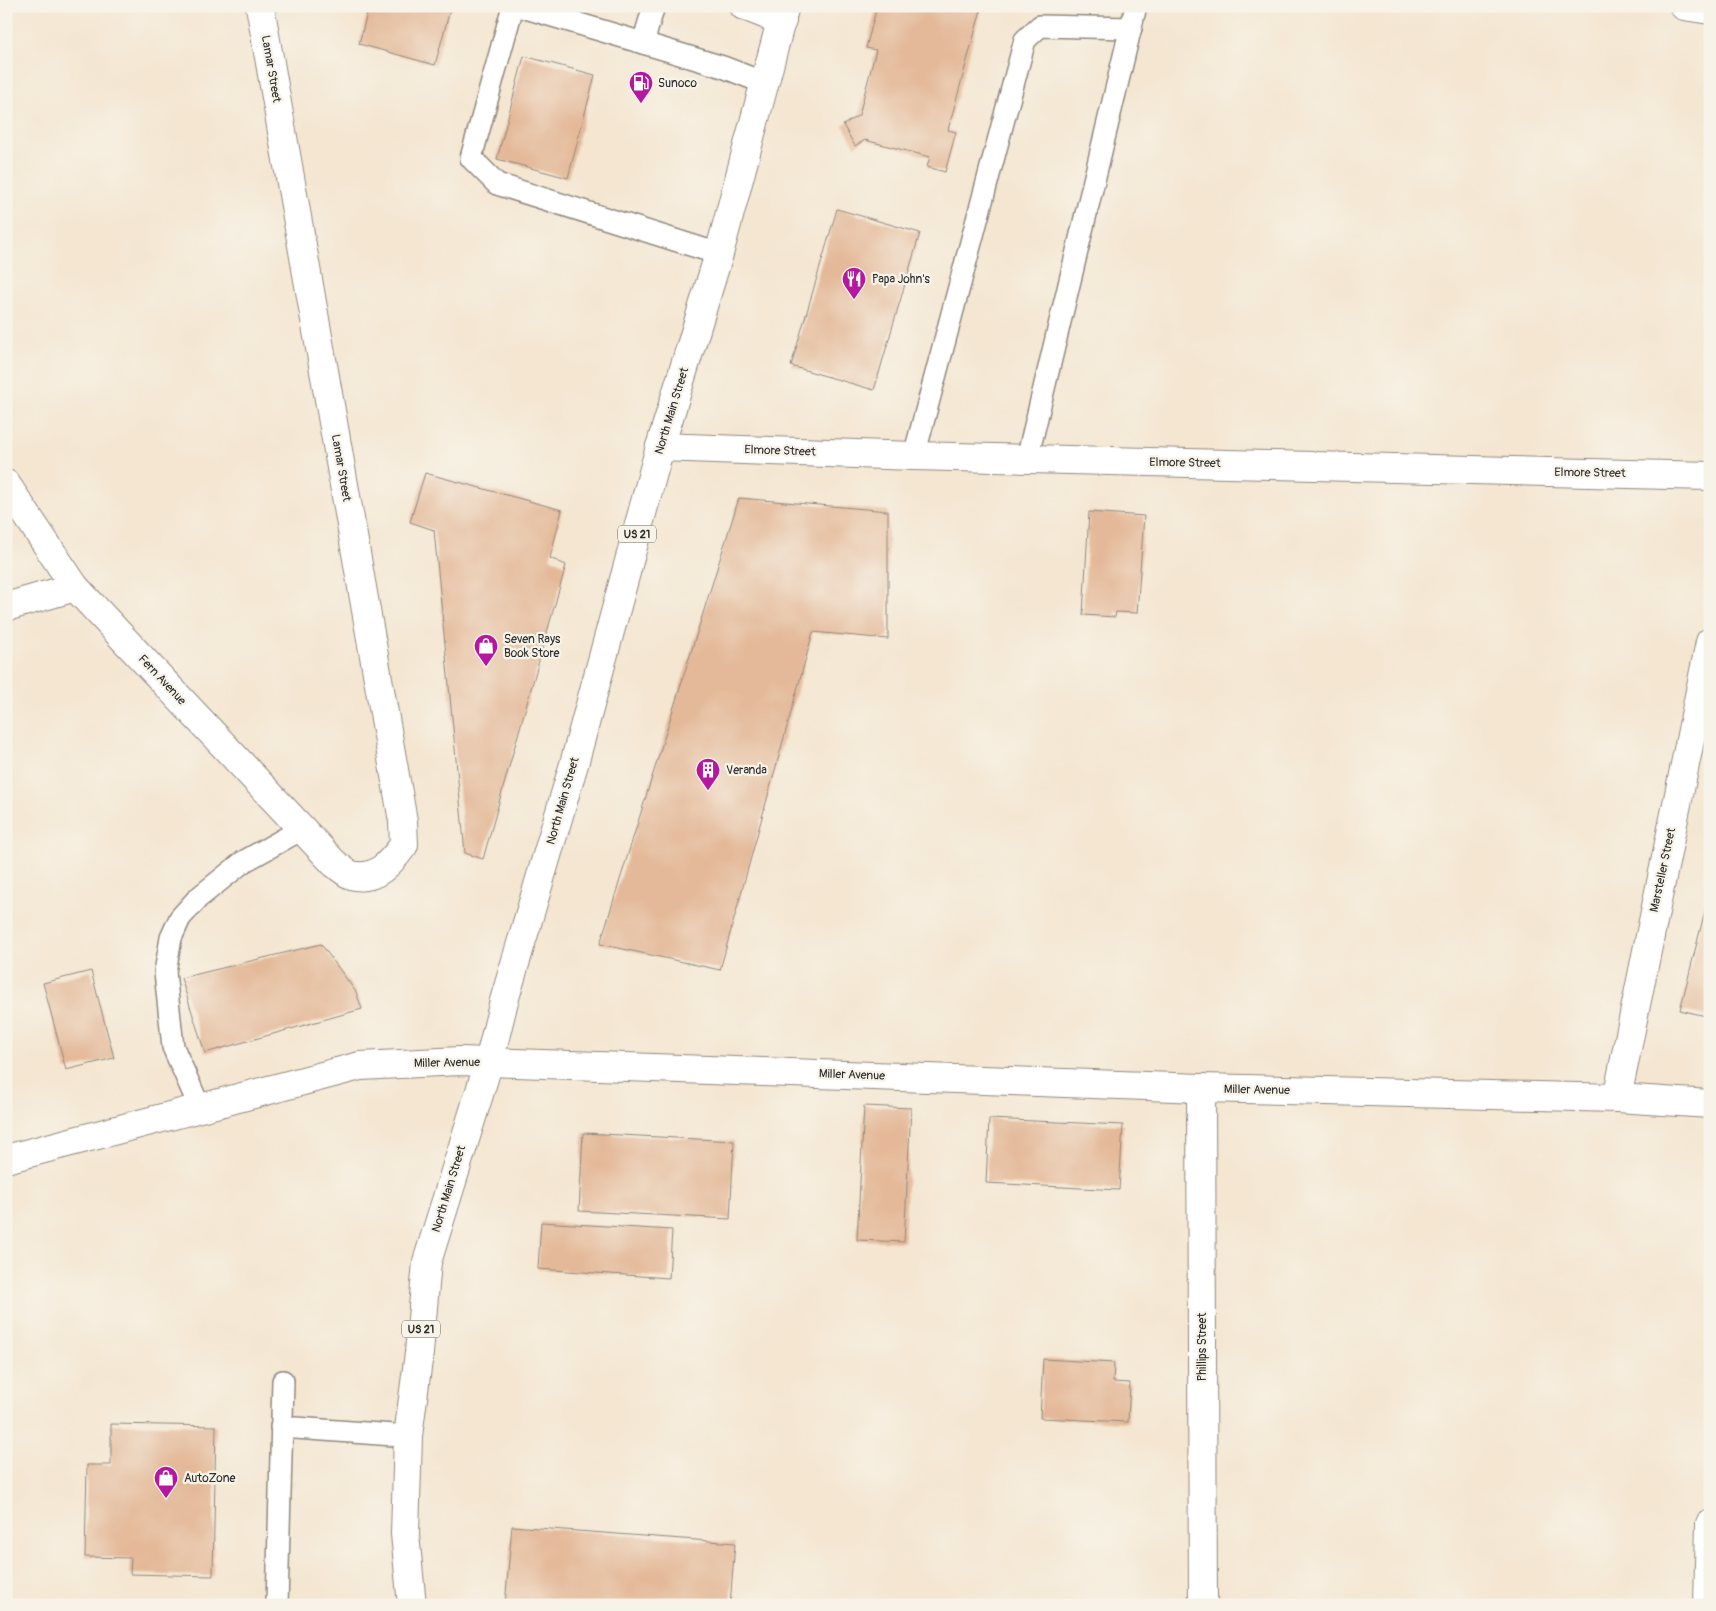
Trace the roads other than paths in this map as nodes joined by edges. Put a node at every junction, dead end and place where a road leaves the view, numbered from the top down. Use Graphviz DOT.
graph roads {
  1 [pos="260,6"];
  2 [pos="512,6"];
  3 [pos="519,6"];
  4 [pos="654,6"];
  5 [pos="744,6"];
  6 [pos="1136,6"];
  7 [pos="1684,6"];
  8 [pos="1710,10"];
  9 [pos="783,14"];
  10 [pos="1131,28"];
  11 [pos="643,43"];
  12 [pos="764,83"];
  13 [pos="719,254"];
  14 [pos="660,447"];
  15 [pos="914,456"];
  16 [pos="1027,460"];
  17 [pos="1710,476"];
  18 [pos="6,484"];
  19 [pos="75,587"];
  20 [pos="6,607"];
  21 [pos="1710,642"];
  22 [pos="302,829"];
  23 [pos="334,863"];
  24 [pos="489,1062"];
  25 [pos="1201,1088"];
  26 [pos="1617,1098"];
  27 [pos="1710,1104"];
  28 [pos="200,1108"];
  29 [pos="6,1159"];
  30 [pos="283,1381"];
  31 [pos="282,1427"];
  32 [pos="408,1436"];
  33 [pos="1710,1524"];
  34 [pos="277,1605"];
  35 [pos="412,1605"];
  36 [pos="1203,1605"];
  37 [pos="1708,1605"];
  1 -- 23 [label="street, Lamar Street"];
  2 -- 13 [label="lane"];
  3 -- 11 [label="lane"];
  4 -- 11 [label="lane"];
  5 -- 9 [label="street"];
  6 -- 10 [label="lane"];
  7 -- 8 [label="street"];
  9 -- 12 [label="street, North Main Street / US 21"];
  10 -- 15 [label="lane"];
  10 -- 16 [label="lane"];
  11 -- 12 [label="lane"];
  12 -- 13 [label="street, North Main Street / US 21"];
  13 -- 14 [label="street, North Main Street / US 21"];
  14 -- 15 [label="street, Elmore Street"];
  14 -- 24 [label="street, North Main Street / US 21"];
  15 -- 16 [label="street, Elmore Street"];
  16 -- 17 [label="street, Elmore Street"];
  18 -- 19 [label="street, Fern Avenue"];
  19 -- 20 [label="street"];
  19 -- 22 [label="street, Fern Avenue"];
  21 -- 26 [label="street, Marsteller Street"];
  22 -- 23 [label="street, Fern Avenue"];
  22 -- 28 [label="lane"];
  24 -- 25 [label="street, Miller Avenue"];
  24 -- 28 [label="street, Miller Avenue"];
  24 -- 32 [label="street, North Main Street / US 21"];
  25 -- 26 [label="street, Miller Avenue"];
  25 -- 36 [label="street, Phillips Street"];
  26 -- 27 [label="street, Miller Avenue"];
  28 -- 29 [label="street, Miller Avenue"];
  30 -- 31 [label="lane"];
  31 -- 32 [label="lane"];
  31 -- 34 [label="lane"];
  32 -- 35 [label="street, North Main Street / US 21"];
  33 -- 37 [label="street"];
}
